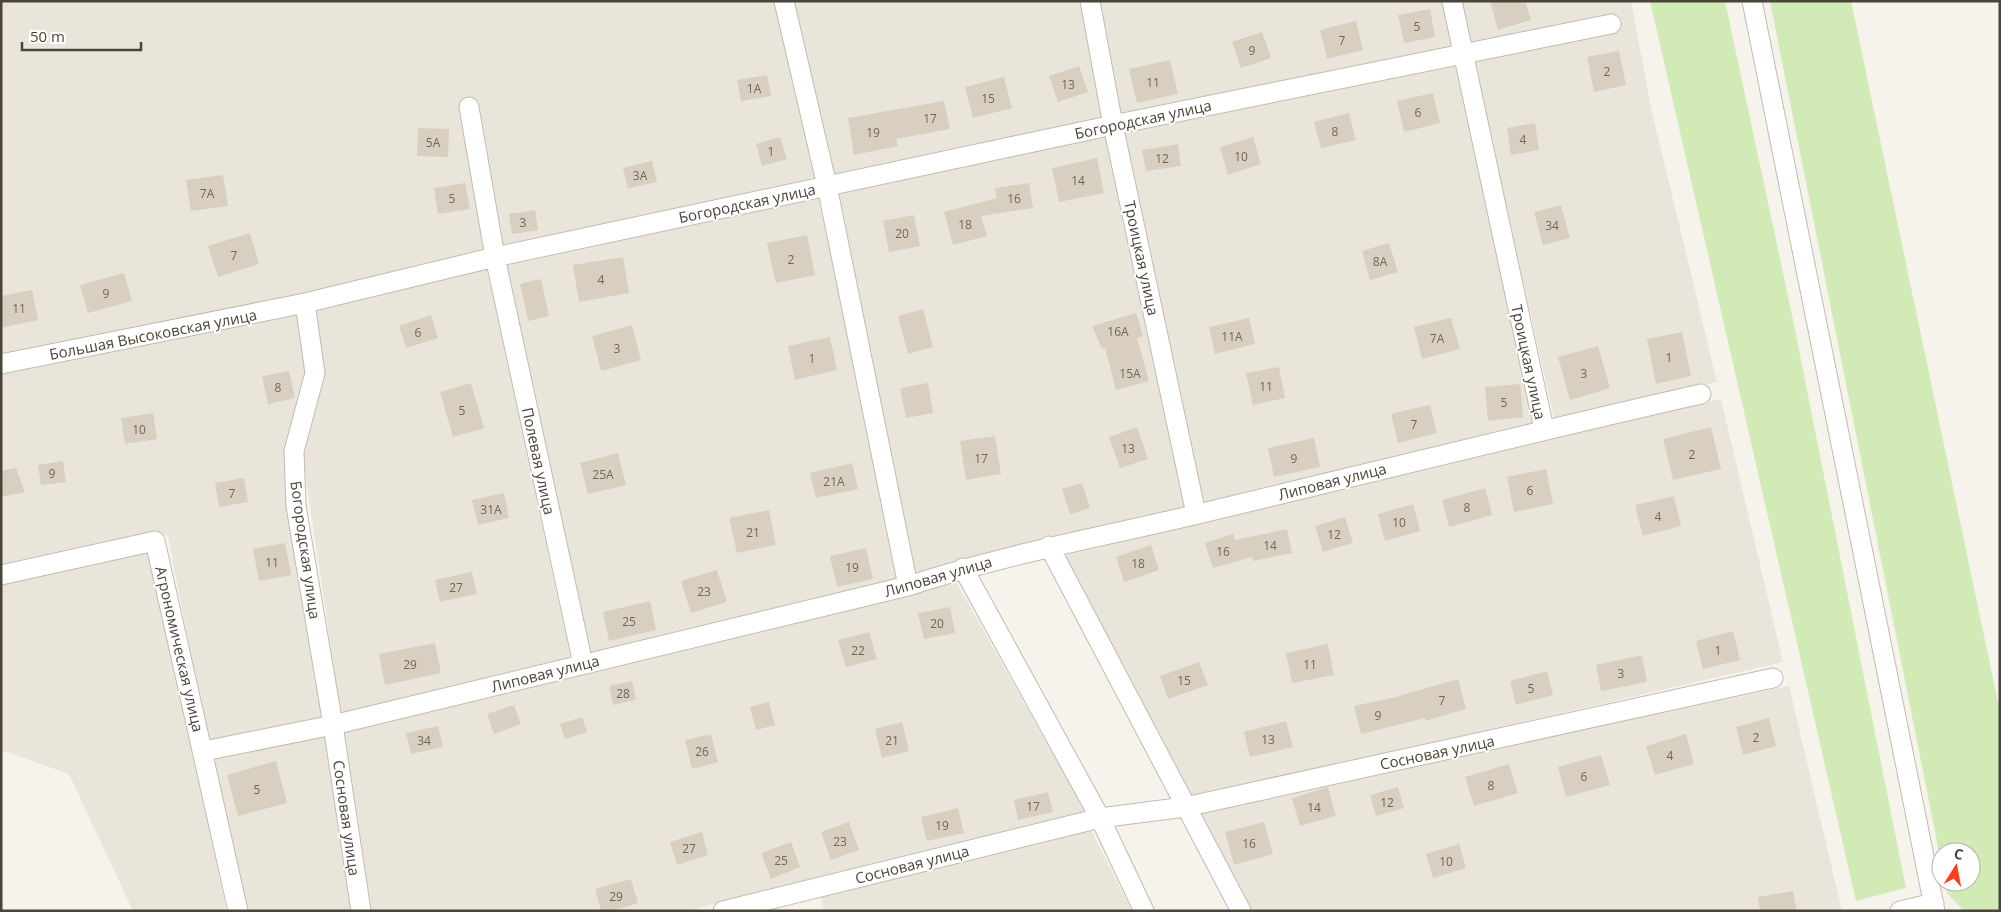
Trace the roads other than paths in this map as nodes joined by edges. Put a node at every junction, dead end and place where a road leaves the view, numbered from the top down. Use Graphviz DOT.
graph roads {
  1 [pos="784,1"];
  2 [pos="1090,1"];
  3 [pos="1452,1"];
  4 [pos="1752,1"];
  5 [pos="1611,24"];
  6 [pos="1463,55"];
  7 [pos="469,107"];
  8 [pos="1113,125"];
  9 [pos="827,186"];
  10 [pos="494,257"];
  11 [pos="304,303"];
  12 [pos="1,364"];
  13 [pos="1701,394"];
  14 [pos="1544,429"];
  15 [pos="1196,514"];
  16 [pos="1049,546"];
  17 [pos="963,568"];
  18 [pos="1,575"];
  19 [pos="908,586"];
  20 [pos="583,664"];
  21 [pos="1773,678"];
  22 [pos="333,725"];
  23 [pos="204,751"];
  24 [pos="1185,807"];
  25 [pos="1100,818"];
  26 [pos="1934,907"];
  27 [pos="238,911"];
  28 [pos="360,911"];
  29 [pos="724,911"];
  30 [pos="1144,911"];
  31 [pos="1241,911"];
  32 [pos="1900,911"];
  1 -- 9 [label="street"];
  2 -- 8 [label="street, Троицкая улица"];
  3 -- 6 [label="street, Троицкая улица"];
  4 -- 26 [label="street"];
  5 -- 6 [label="street, Богородская улица"];
  6 -- 8 [label="street, Богородская улица"];
  6 -- 14 [label="street, Троицкая улица"];
  7 -- 10 [label="street, Полевая улица"];
  8 -- 9 [label="street, Богородская улица"];
  8 -- 15 [label="street, Троицкая улица"];
  9 -- 10 [label="street, Богородская улица"];
  9 -- 19 [label="street"];
  10 -- 11 [label="street, Богородская улица"];
  10 -- 20 [label="street, Полевая улица"];
  11 -- 12 [label="street, Большая Высоковская улица"];
  11 -- 22 [label="street, Богородская улица"];
  13 -- 14 [label="street, Липовая улица"];
  14 -- 15 [label="street, Липовая улица"];
  15 -- 16 [label="street, Липовая улица"];
  16 -- 17 [label="street, Липовая улица"];
  16 -- 24 [label="street"];
  17 -- 19 [label="street, Липовая улица"];
  17 -- 25 [label="street"];
  18 -- 23 [label="street, Агрономическая улица"];
  19 -- 20 [label="street, Липовая улица"];
  20 -- 22 [label="street, Липовая улица"];
  21 -- 24 [label="street, Сосновая улица"];
  22 -- 23 [label="street, Липовая улица"];
  22 -- 28 [label="street, Сосновая улица"];
  23 -- 27 [label="street, Агрономическая улица"];
  24 -- 25 [label="street, Сосновая улица"];
  24 -- 31 [label="street"];
  25 -- 29 [label="street, Сосновая улица"];
  25 -- 30 [label="street"];
  26 -- 32 [label="street"];
}
